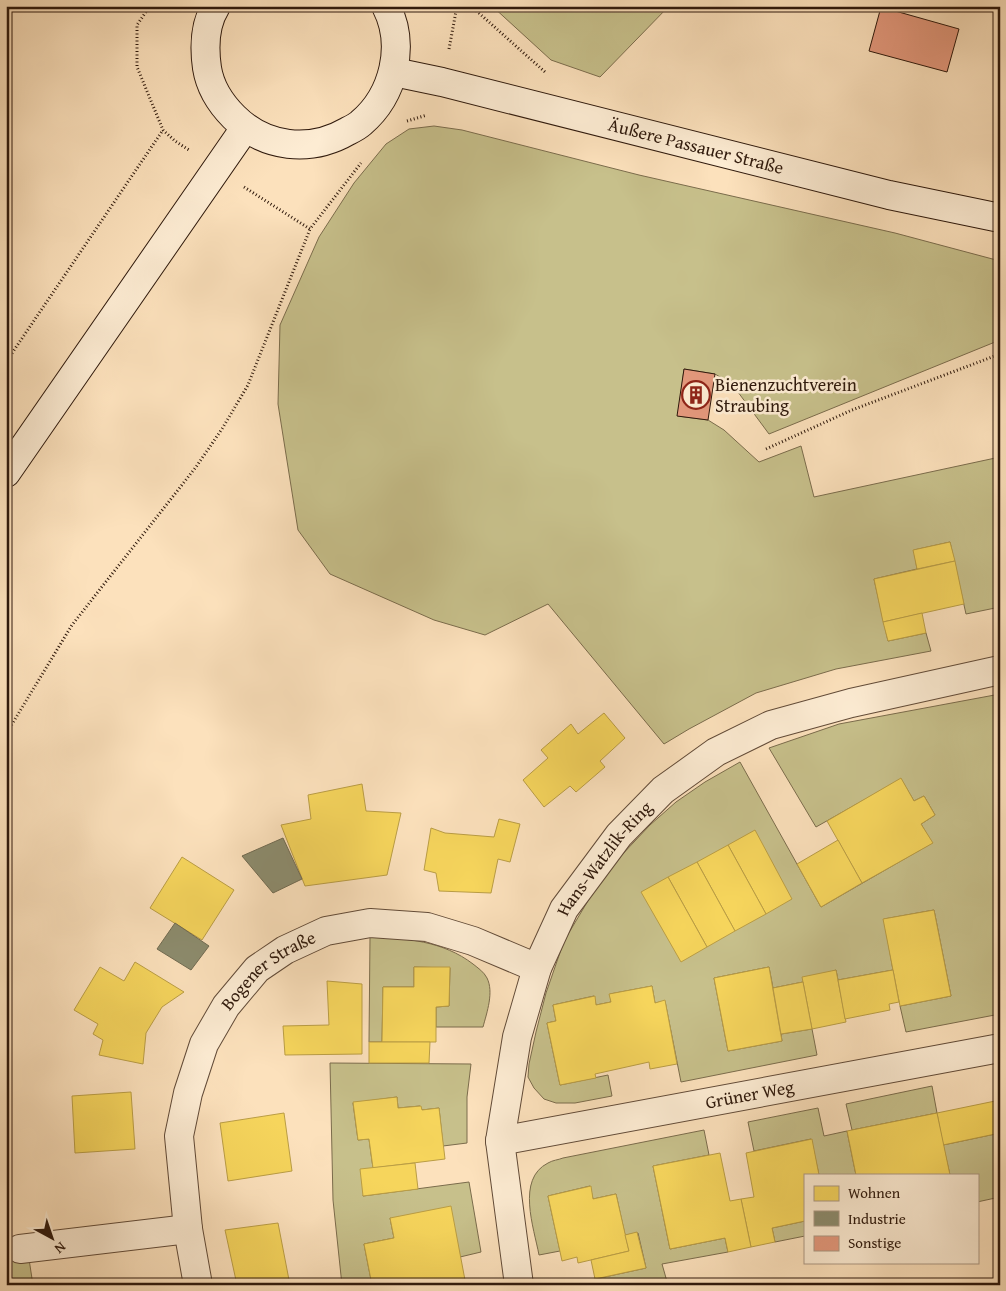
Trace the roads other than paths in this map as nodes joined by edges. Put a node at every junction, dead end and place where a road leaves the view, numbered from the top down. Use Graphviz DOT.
graph roads {
  1 [pos="386,6"];
  2 [pos="205,9"];
  3 [pos="394,72"];
  4 [pos="245,128"];
  5 [pos="1000,218"];
  6 [pos="6,473"];
  7 [pos="1000,670"];
  8 [pos="537,968"];
  9 [pos="1000,1048"];
  10 [pos="500,1142"];
  11 [pos="188,1229"];
  12 [pos="20,1248"];
  13 [pos="198,1285"];
  14 [pos="519,1285"];
  1 -- 3 [label="street"];
  2 -- 4 [label="street"];
  3 -- 4 [label="street"];
  3 -- 5 [label="street, Äußere Passauer Straße"];
  4 -- 6 [label="street"];
  7 -- 8 [label="street, Hans-Watzlik-Ring"];
  8 -- 10 [label="street, Hans-Watzlik-Ring"];
  8 -- 11 [label="street, Bogener Straße"];
  9 -- 10 [label="street, Grüner Weg"];
  10 -- 14 [label="street, Hans-Watzlik-Ring"];
  11 -- 12 [label="street"];
  11 -- 13 [label="street, Bogener Straße"];
}
